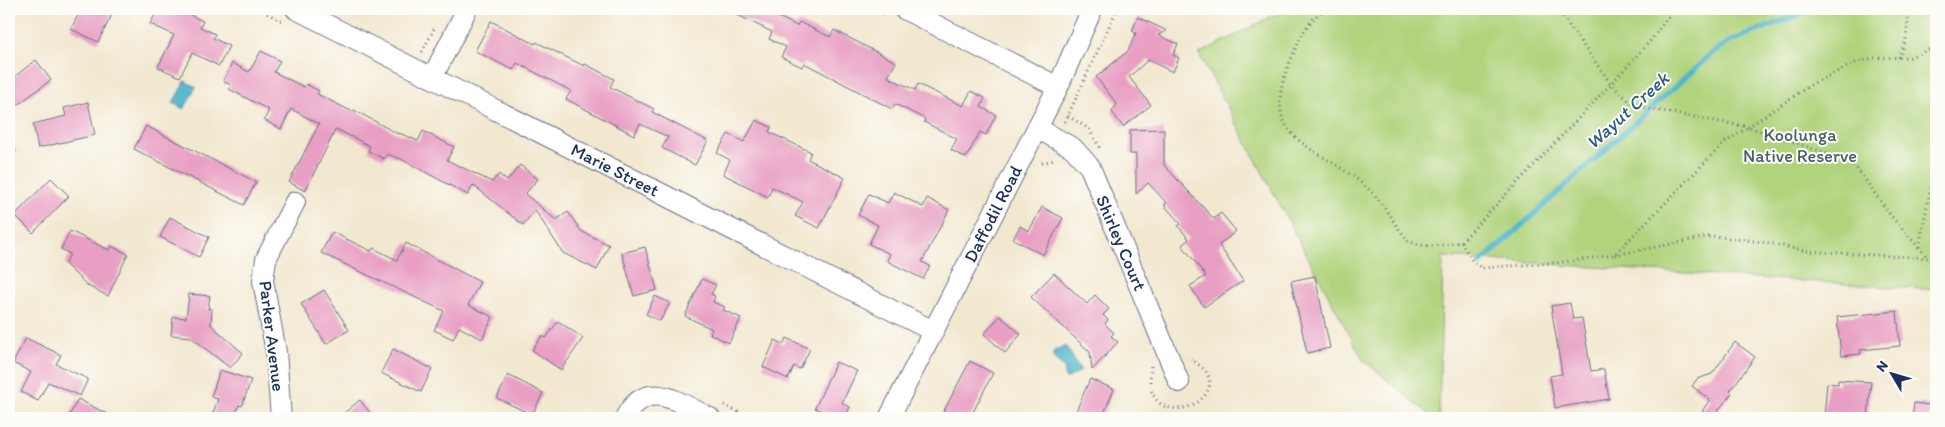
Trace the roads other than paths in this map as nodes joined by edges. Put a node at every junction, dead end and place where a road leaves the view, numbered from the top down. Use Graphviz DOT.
graph roads {
  1 [pos="296,9"];
  2 [pos="467,9"];
  3 [pos="904,9"];
  4 [pos="1092,9"];
  5 [pos="432,78"];
  6 [pos="1058,87"];
  7 [pos="1037,128"];
  8 [pos="295,202"];
  9 [pos="933,331"];
  10 [pos="1179,382"];
  11 [pos="281,418"];
  12 [pos="625,418"];
  13 [pos="710,418"];
  14 [pos="889,418"];
  1 -- 5 [label="street, Marie Street"];
  2 -- 5 [label="street"];
  3 -- 6 [label="street"];
  4 -- 6 [label="street, Daffodil Road"];
  5 -- 9 [label="street, Marie Street"];
  6 -- 7 [label="street, Daffodil Road"];
  7 -- 9 [label="street, Daffodil Road"];
  7 -- 10 [label="street, Shirley Court"];
  8 -- 11 [label="street, Parker Avenue"];
  9 -- 14 [label="street, Daffodil Road"];
  12 -- 13 [label="street"];
}
